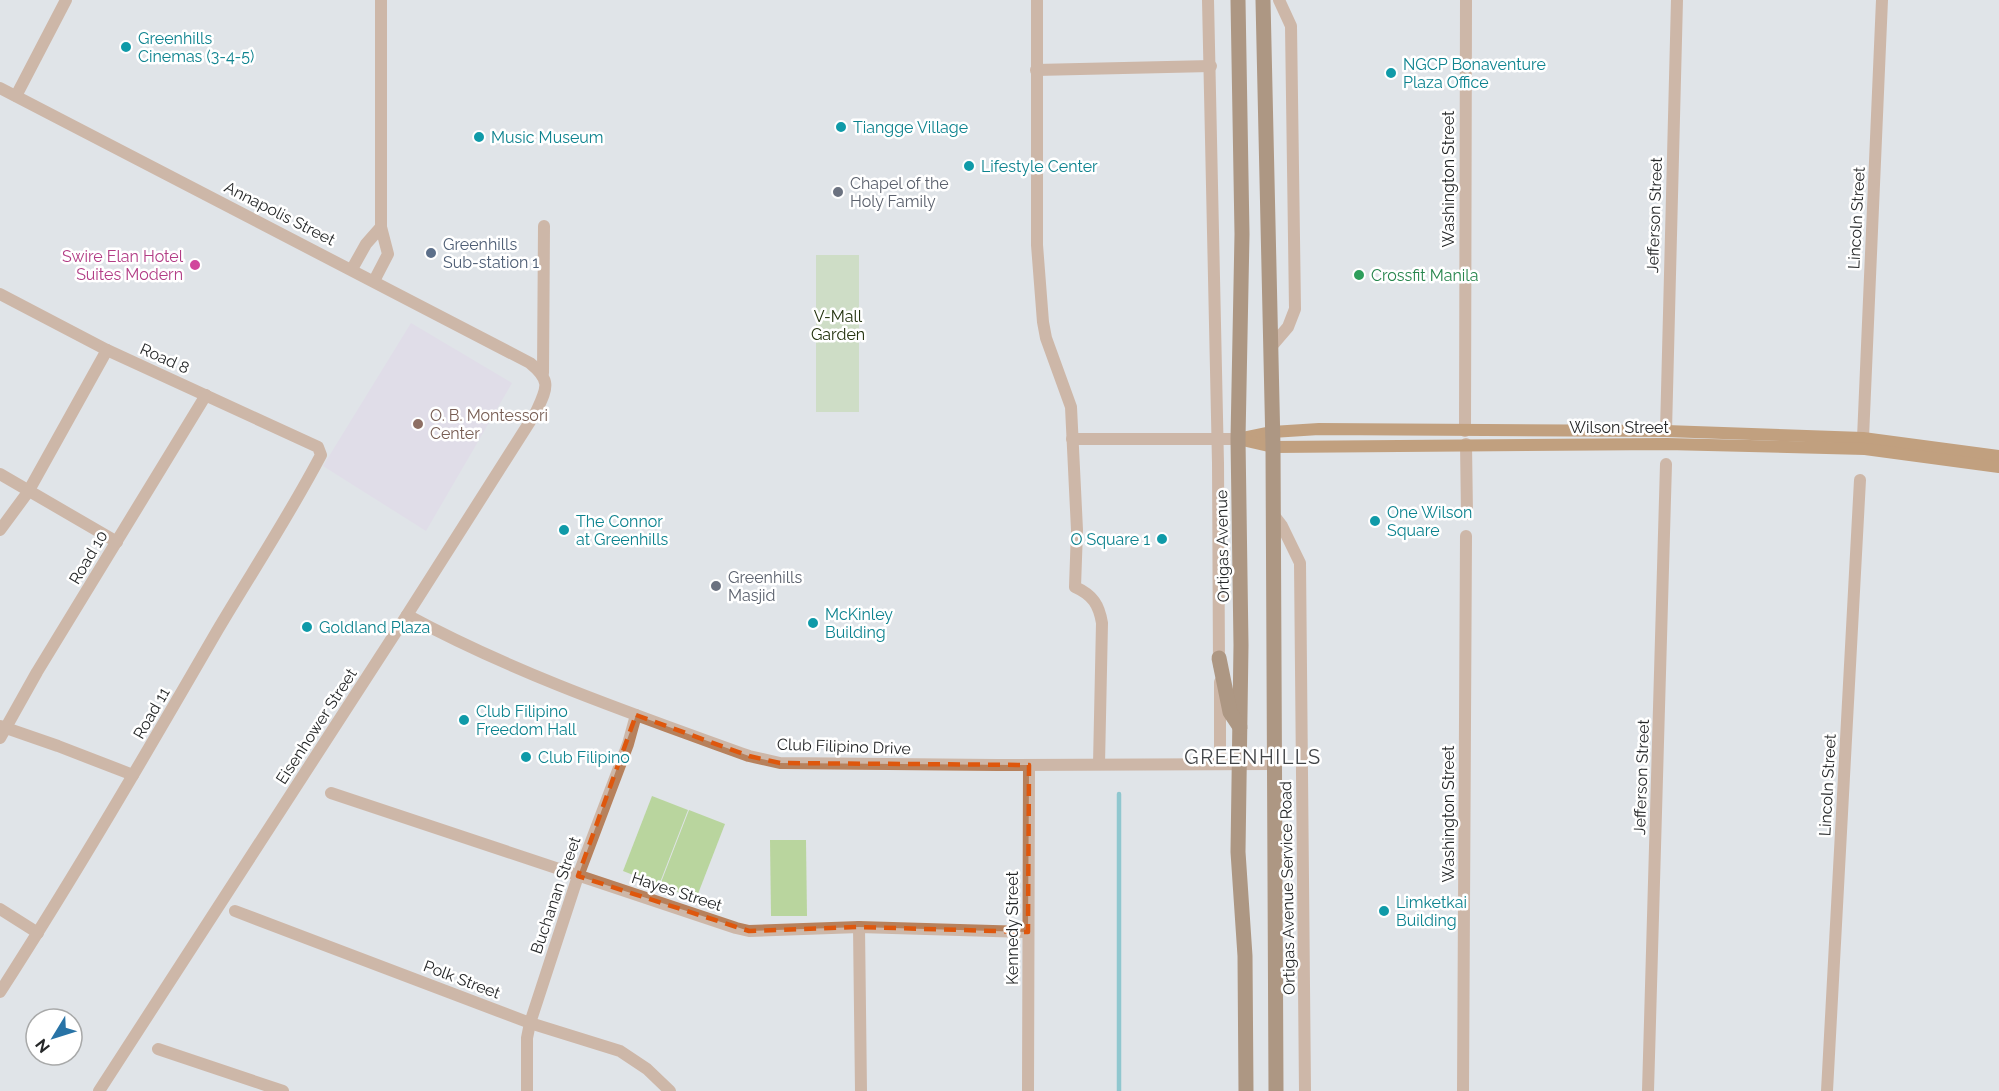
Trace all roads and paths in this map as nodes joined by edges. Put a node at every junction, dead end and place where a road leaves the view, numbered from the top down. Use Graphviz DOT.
graph roads {
  1 [pos="66,0"];
  2 [pos="381,0"];
  3 [pos="1037,0"];
  4 [pos="1209,0"];
  5 [pos="1238,0"];
  6 [pos="1263,0"];
  7 [pos="1279,0"];
  8 [pos="1466,0"];
  9 [pos="1677,0"];
  10 [pos="1882,0"];
  11 [pos="1211,66"];
  12 [pos="1036,70"];
  13 [pos="0,88"];
  14 [pos="16,96"];
  15 [pos="544,226"];
  16 [pos="381,227"];
  17 [pos="352,269"];
  18 [pos="374,280"];
  19 [pos="0,294"];
  20 [pos="543,325"];
  21 [pos="1270,348"];
  22 [pos="107,350"];
  23 [pos="522,359"];
  24 [pos="543,373"];
  25 [pos="206,395"];
  26 [pos="1465,431"];
  27 [pos="1666,431"];
  28 [pos="1863,438"];
  29 [pos="1072,439"];
  30 [pos="1217,439"];
  31 [pos="1238,439"];
  32 [pos="1273,439"];
  33 [pos="1466,444"];
  34 [pos="318,447"];
  35 [pos="1999,456"];
  36 [pos="1666,464"];
  37 [pos="1999,467"];
  38 [pos="0,474"];
  39 [pos="1860,480"];
  40 [pos="28,492"];
  41 [pos="1272,513"];
  42 [pos="1467,514"];
  43 [pos="0,530"];
  44 [pos="1466,536"];
  45 [pos="117,542"];
  46 [pos="407,615"];
  47 [pos="1220,658"];
  48 [pos="636,715"];
  49 [pos="1240,727"];
  50 [pos="2,731"];
  51 [pos="1099,764"];
  52 [pos="1220,764"];
  53 [pos="1240,764"];
  54 [pos="1274,764"];
  55 [pos="1029,765"];
  56 [pos="133,776"];
  57 [pos="331,793"];
  58 [pos="578,876"];
  59 [pos="0,909"];
  60 [pos="235,911"];
  61 [pos="859,927"];
  62 [pos="1028,932"];
  63 [pos="38,933"];
  64 [pos="0,992"];
  65 [pos="530,1023"];
  66 [pos="158,1048"];
  67 [pos="99,1091"];
  68 [pos="284,1091"];
  69 [pos="527,1091"];
  70 [pos="670,1091"];
  71 [pos="861,1091"];
  72 [pos="1028,1091"];
  73 [pos="1246,1091"];
  74 [pos="1276,1091"];
  75 [pos="1305,1091"];
  76 [pos="1463,1091"];
  77 [pos="1648,1091"];
  78 [pos="1827,1091"];
  1 -- 14 [label="street"];
  2 -- 16 [label="street"];
  3 -- 12 [label="street"];
  4 -- 11 [label="street"];
  5 -- 31 [label="main road, Ortigas Avenue"];
  6 -- 21 [label="main road"];
  7 -- 21 [label="street"];
  8 -- 26 [label="street, Washington Street"];
  9 -- 27 [label="street, Jefferson Street"];
  10 -- 28 [label="street, Lincoln Street"];
  11 -- 12 [label="street"];
  11 -- 30 [label="street"];
  12 -- 29 [label="street"];
  13 -- 14 [label="street, Annapolis Street"];
  14 -- 17 [label="street, Annapolis Street"];
  15 -- 20 [label="street, Eisenhower Street"];
  16 -- 17 [label="street"];
  16 -- 18 [label="street"];
  17 -- 18 [label="street, Annapolis Street"];
  18 -- 23 [label="street, Annapolis Street"];
  19 -- 22 [label="street, Road 8"];
  20 -- 23 [label="street"];
  20 -- 24 [label="street, Eisenhower Street"];
  21 -- 32 [label="main road"];
  22 -- 25 [label="street, Road 8"];
  22 -- 40 [label="street"];
  23 -- 24 [label="street, Annapolis Street"];
  24 -- 46 [label="street, Eisenhower Street"];
  25 -- 34 [label="street, Road 8"];
  25 -- 45 [label="street, Road 10"];
  26 -- 27 [label="main road, Wilson Street"];
  26 -- 32 [label="main road, Wilson Street"];
  27 -- 28 [label="main road, Wilson Street"];
  28 -- 35 [label="main road, Wilson Street"];
  29 -- 30 [label="street, Wilson Street"];
  29 -- 51 [label="street"];
  30 -- 31 [label="street, Wilson Street"];
  30 -- 47 [label="street"];
  31 -- 32 [label="main road, Wilson Street"];
  31 -- 49 [label="main road, Ortigas Avenue"];
  32 -- 33 [label="main road, Wilson Street"];
  32 -- 41 [label="main road"];
  33 -- 37 [label="main road, Wilson Street"];
  33 -- 42 [label="street"];
  34 -- 56 [label="street, Road 11"];
  36 -- 77 [label="street, Jefferson Street"];
  38 -- 40 [label="street"];
  39 -- 78 [label="street, Lincoln Street"];
  40 -- 43 [label="street"];
  40 -- 45 [label="street"];
  41 -- 54 [label="main road"];
  41 -- 75 [label="street, Ortigas Avenue Service Road"];
  44 -- 76 [label="street, Washington Street"];
  45 -- 50 [label="street, Road 10"];
  46 -- 48 [label="street, Club Filipino Drive"];
  46 -- 67 [label="street, Eisenhower Street"];
  47 -- 49 [label="main road"];
  47 -- 52 [label="street"];
  48 -- 55 [label="street, Club Filipino Drive"];
  48 -- 58 [label="street, Buchanan Street"];
  49 -- 53 [label="main road, Ortigas Avenue"];
  50 -- 56 [label="street"];
  51 -- 52 [label="street, Club Filipino Drive"];
  51 -- 55 [label="street, Club Filipino Drive"];
  52 -- 53 [label="street, Club Filipino Drive"];
  53 -- 54 [label="street, Club Filipino Drive"];
  53 -- 73 [label="main road, Ortigas Avenue"];
  54 -- 74 [label="main road"];
  55 -- 62 [label="street, Kennedy Street"];
  56 -- 63 [label="street, Road 11"];
  57 -- 58 [label="street, Hayes Street"];
  58 -- 61 [label="street, Hayes Street"];
  58 -- 65 [label="street, Buchanan Street"];
  59 -- 63 [label="street"];
  60 -- 65 [label="street, Polk Street"];
  61 -- 62 [label="street, Hayes Street"];
  61 -- 71 [label="street"];
  62 -- 72 [label="street, Kennedy Street"];
  63 -- 64 [label="street, Road 11"];
  65 -- 69 [label="street, Buchanan Street"];
  65 -- 70 [label="street, Polk Street"];
  66 -- 68 [label="street"];
}
